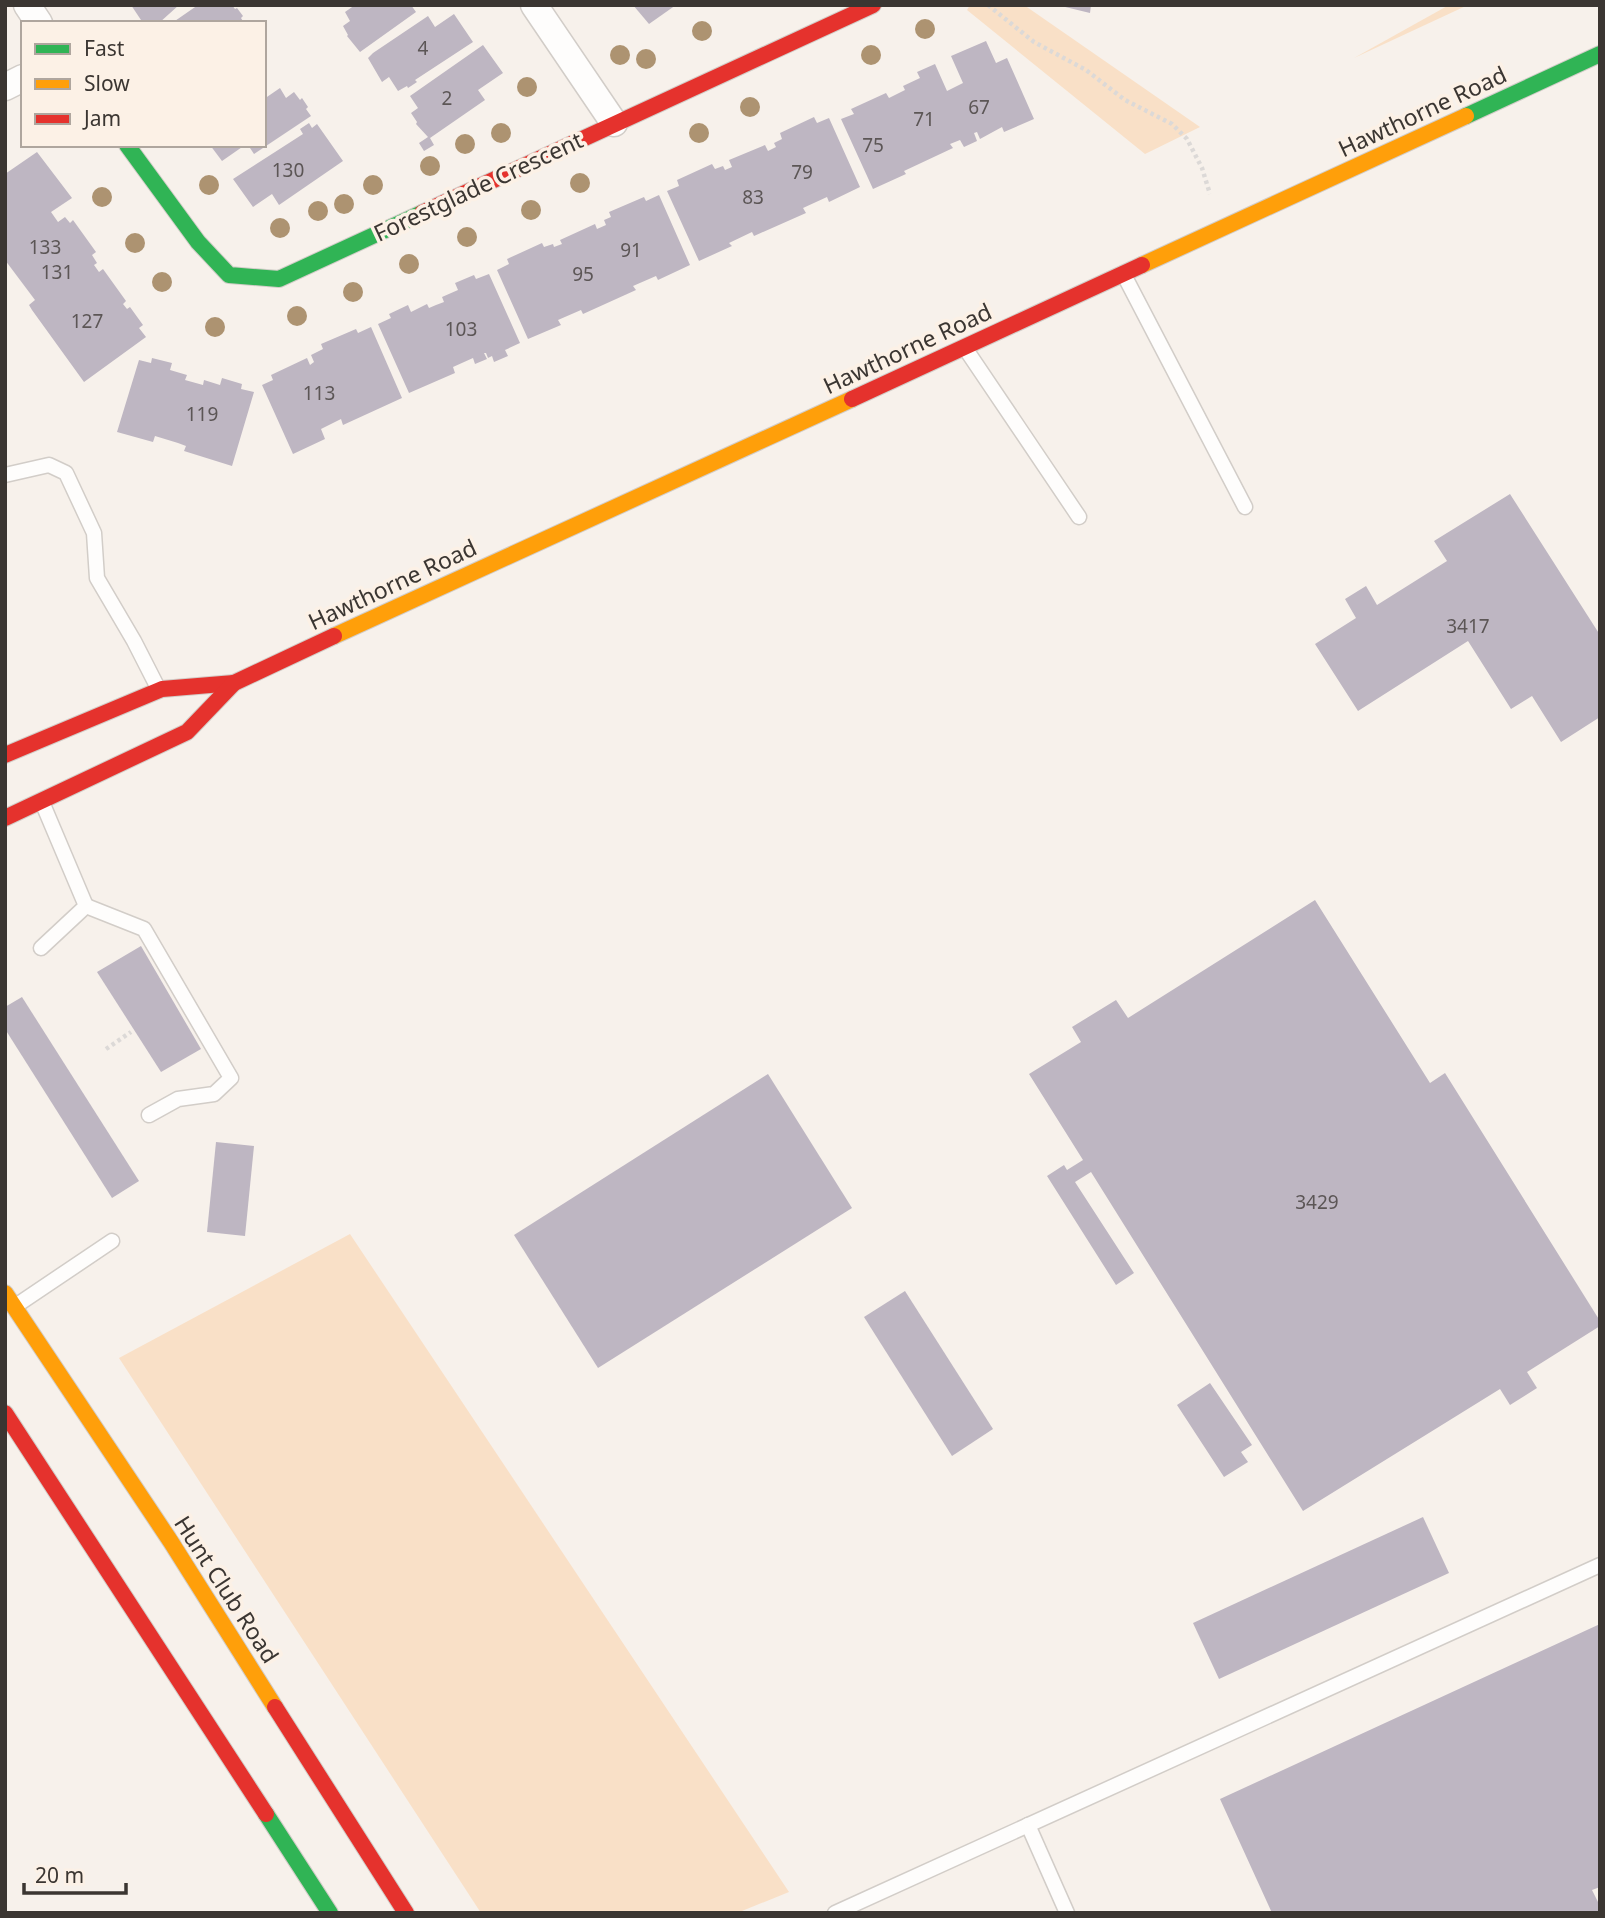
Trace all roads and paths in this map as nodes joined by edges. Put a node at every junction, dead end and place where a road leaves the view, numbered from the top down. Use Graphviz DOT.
graph roads {
  1 [pos="27,5"];
  2 [pos="534,5"];
  3 [pos="873,5"];
  4 [pos="988,5"];
  5 [pos="38,21"];
  6 [pos="1600,54"];
  7 [pos="21,79"];
  8 [pos="5,87"];
  9 [pos="614,123"];
  10 [pos="128,147"];
  11 [pos="1222,228"];
  12 [pos="1123,274"];
  13 [pos="964,347"];
  14 [pos="5,475"];
  15 [pos="1245,507"];
  16 [pos="1079,517"];
  17 [pos="234,683"];
  18 [pos="159,690"];
  19 [pos="5,755"];
  20 [pos="41,801"];
  21 [pos="5,818"];
  22 [pos="86,906"];
  23 [pos="41,948"];
  24 [pos="131,1032"];
  25 [pos="106,1049"];
  26 [pos="149,1115"];
  27 [pos="112,1241"];
  28 [pos="10,1300"];
  29 [pos="5,1413"];
  30 [pos="1600,1565"];
  31 [pos="1028,1825"];
  32 [pos="330,1913"];
  33 [pos="406,1913"];
  34 [pos="835,1913"];
  35 [pos="1067,1913"];
  1 -- 5 [label="street"];
  2 -- 9 [label="street"];
  3 -- 9 [label="main road, Forestglade Crescent"];
  4 -- 11 [label="path"];
  6 -- 11 [label="main road, Hawthorne Road"];
  7 -- 8 [label="street"];
  9 -- 10 [label="main road, Forestglade Crescent"];
  11 -- 12 [label="main road, Hawthorne Road"];
  12 -- 13 [label="main road, Hawthorne Road"];
  12 -- 15 [label="lane"];
  13 -- 16 [label="lane"];
  13 -- 17 [label="main road, Hawthorne Road"];
  14 -- 18 [label="lane"];
  17 -- 18 [label="main road, Hawthorne Road"];
  17 -- 20 [label="main road, Hawthorne Road"];
  18 -- 19 [label="main road, Hawthorne Road"];
  20 -- 21 [label="main road, Hawthorne Road"];
  20 -- 22 [label="lane"];
  22 -- 23 [label="lane"];
  22 -- 26 [label="lane"];
  24 -- 25 [label="path"];
  27 -- 28 [label="lane"];
  28 -- 33 [label="main road, Hunt Club Road"];
  29 -- 32 [label="main road"];
  30 -- 31 [label="lane"];
  31 -- 34 [label="lane"];
  31 -- 35 [label="lane"];
}
